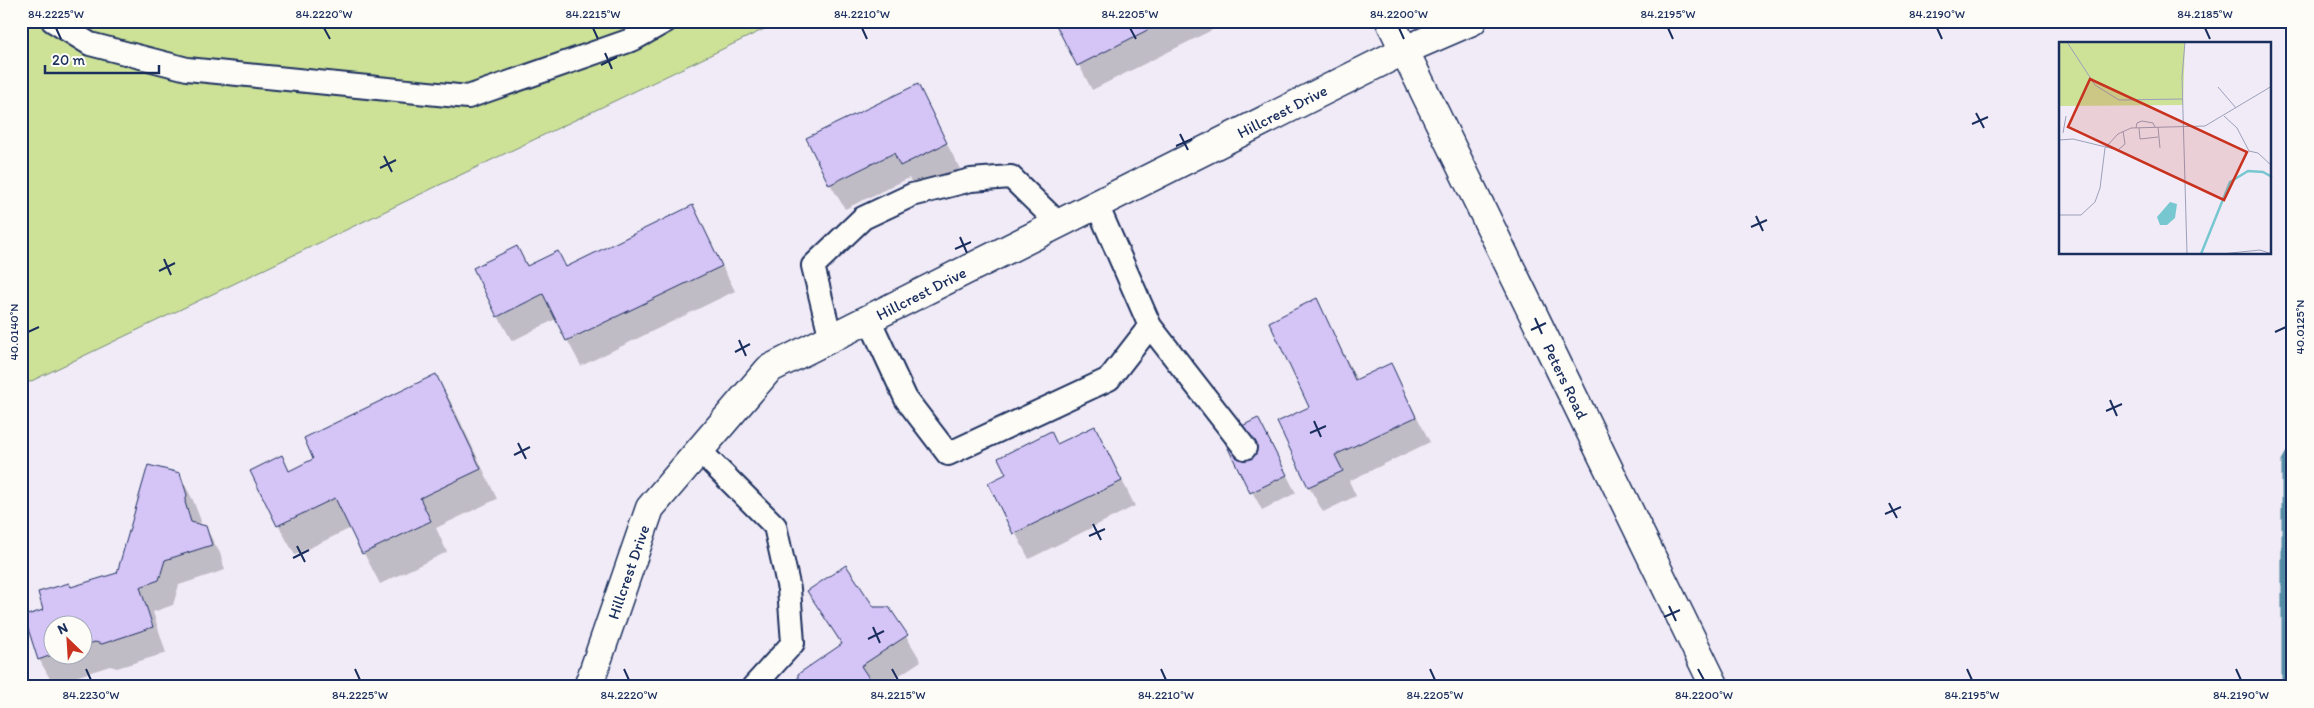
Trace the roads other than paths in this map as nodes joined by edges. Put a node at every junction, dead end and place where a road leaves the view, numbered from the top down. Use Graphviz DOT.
graph roads {
  1 [pos="53,21"];
  2 [pos="666,21"];
  3 [pos="1390,21"];
  4 [pos="1472,21"];
  5 [pos="1405,50"];
  6 [pos="1097,204"];
  7 [pos="1059,224"];
  8 [pos="869,319"];
  9 [pos="1150,326"];
  10 [pos="830,338"];
  11 [pos="1245,448"];
  12 [pos="699,450"];
  13 [pos="588,687"];
  14 [pos="753,687"];
  15 [pos="1715,687"];
  1 -- 2 [label="lane"];
  3 -- 5 [label="street, Peters Road"];
  4 -- 5 [label="street, Hillcrest Drive"];
  5 -- 6 [label="street, Hillcrest Drive"];
  5 -- 15 [label="street, Peters Road"];
  6 -- 7 [label="street, Hillcrest Drive"];
  6 -- 9 [label="lane"];
  7 -- 8 [label="street, Hillcrest Drive"];
  7 -- 10 [label="lane"];
  8 -- 9 [label="lane"];
  8 -- 10 [label="street, Hillcrest Drive"];
  9 -- 11 [label="lane"];
  10 -- 12 [label="street, Hillcrest Drive"];
  12 -- 13 [label="street, Hillcrest Drive"];
  12 -- 14 [label="lane"];
}
